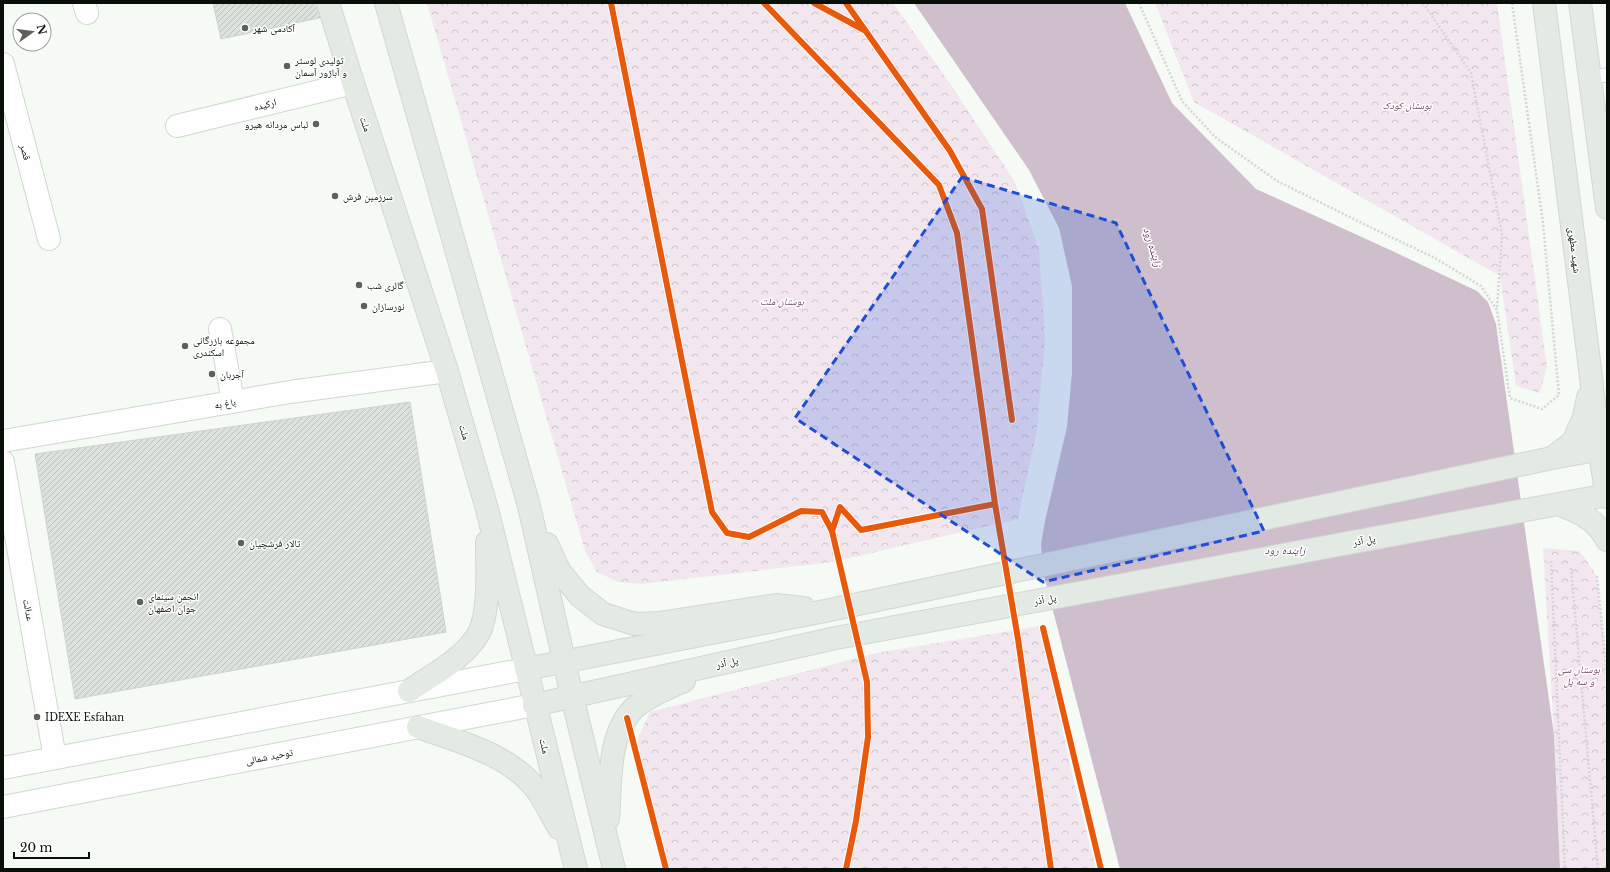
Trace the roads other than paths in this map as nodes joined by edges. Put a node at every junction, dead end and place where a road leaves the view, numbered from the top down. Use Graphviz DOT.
graph roads {
  1 [pos="328,3"];
  2 [pos="386,3"];
  3 [pos="1544,3"];
  4 [pos="1580,3"];
  5 [pos="3,64"];
  6 [pos="1598,76"];
  7 [pos="353,83"];
  8 [pos="178,126"];
  9 [pos="1607,208"];
  10 [pos="49,239"];
  11 [pos="220,329"];
  12 [pos="448,371"];
  13 [pos="1592,378"];
  14 [pos="233,402"];
  15 [pos="3,441"];
  16 [pos="1603,449"];
  17 [pos="1552,458"];
  18 [pos="3,462"];
  19 [pos="1607,496"];
  20 [pos="1558,504"];
  21 [pos="529,506"];
  22 [pos="487,509"];
  23 [pos="1607,540"];
  24 [pos="825,611"];
  25 [pos="564,661"];
  26 [pos="721,663"];
  27 [pos="526,669"];
  28 [pos="409,691"];
  29 [pos="572,696"];
  30 [pos="534,705"];
  31 [pos="418,727"];
  32 [pos="55,758"];
  33 [pos="3,768"];
  34 [pos="3,807"];
  35 [pos="606,836"];
  36 [pos="574,859"];
  37 [pos="614,869"];
  1 -- 7 [label="main road, ملت"];
  2 -- 21 [label="main road"];
  3 -- 13 [label="main road, شهید مطهری"];
  4 -- 6 [label="main road"];
  5 -- 10 [label="street, قصر"];
  6 -- 9 [label="main road"];
  7 -- 8 [label="street, ارکیده"];
  7 -- 12 [label="main road, ملت"];
  11 -- 14 [label="street"];
  12 -- 14 [label="street, باغ به"];
  12 -- 22 [label="main road, ملت"];
  13 -- 16 [label="main road, شهید مطهری"];
  13 -- 17 [label="main road"];
  14 -- 15 [label="street, باغ به"];
  16 -- 17 [label="main road"];
  16 -- 19 [label="main road, شهید مطهری"];
  17 -- 24 [label="main road"];
  18 -- 32 [label="street, عدالت"];
  19 -- 20 [label="main road, پل آذر"];
  20 -- 23 [label="main road"];
  20 -- 26 [label="main road, پل آذر"];
  21 -- 24 [label="main road"];
  21 -- 25 [label="main road"];
  22 -- 27 [label="main road, ملت"];
  22 -- 28 [label="main road"];
  24 -- 25 [label="main road"];
  25 -- 27 [label="main road"];
  25 -- 29 [label="main road"];
  26 -- 29 [label="main road, پل آذر"];
  26 -- 35 [label="main road"];
  27 -- 28 [label="street"];
  27 -- 30 [label="main road, ملت"];
  28 -- 32 [label="street"];
  29 -- 30 [label="main road, پل آذر"];
  29 -- 35 [label="main road"];
  30 -- 31 [label="street, توحید شمالی"];
  30 -- 36 [label="main road, ملت"];
  31 -- 34 [label="street, توحید شمالی"];
  31 -- 36 [label="main road"];
  32 -- 33 [label="street"];
  35 -- 37 [label="main road"];
}
